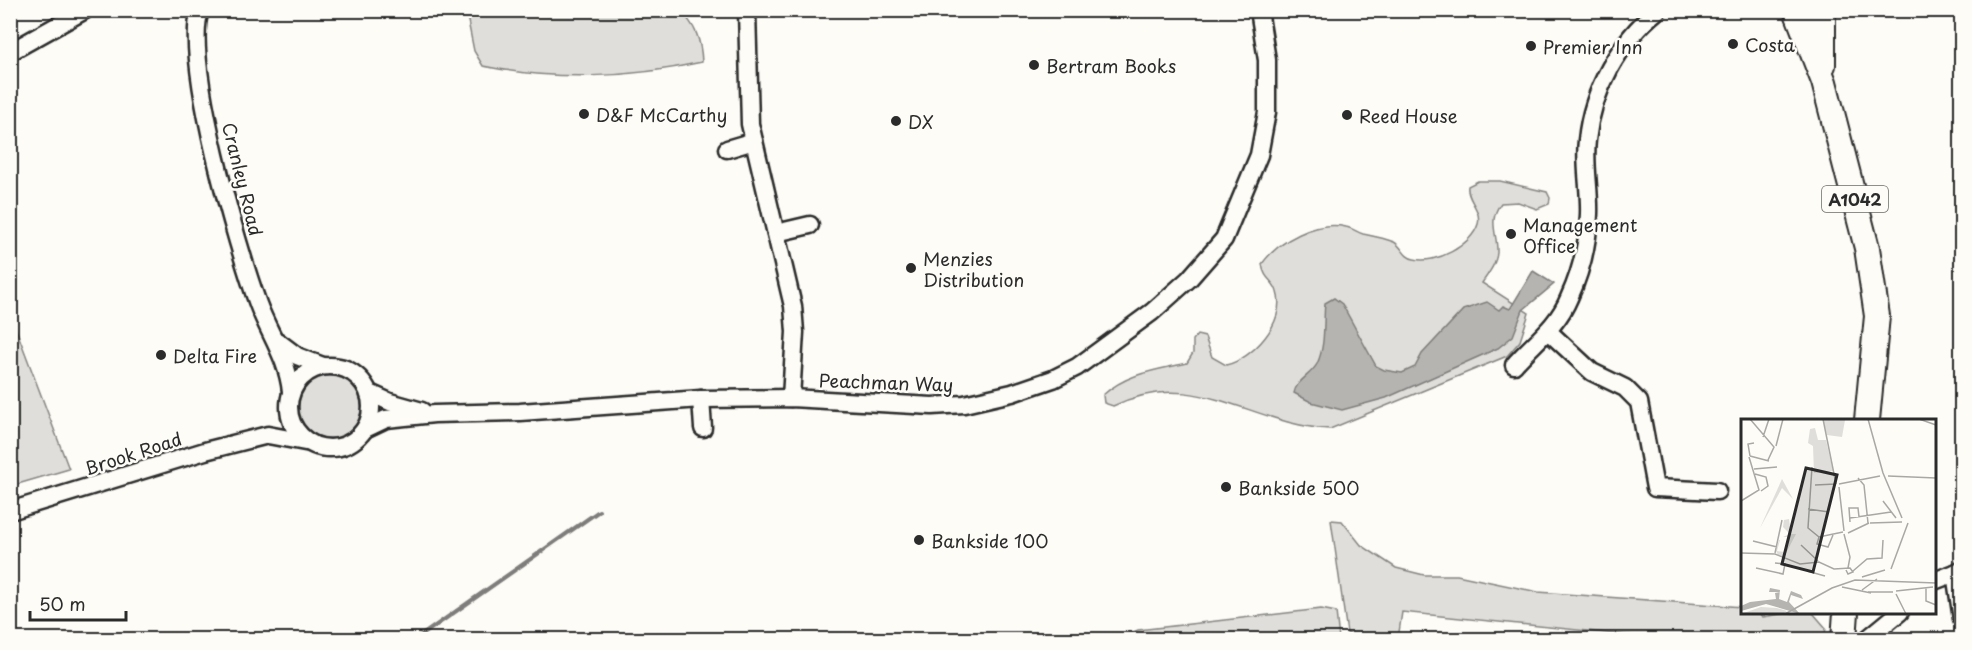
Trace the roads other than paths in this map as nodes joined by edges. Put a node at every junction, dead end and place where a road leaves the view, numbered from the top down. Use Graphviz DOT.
graph roads {
  1 [pos="85,10"];
  2 [pos="747,10"];
  3 [pos="1259,10"];
  4 [pos="1658,10"];
  5 [pos="1796,10"];
  6 [pos="1823,10"];
  7 [pos="196,13"];
  8 [pos="10,52"];
  9 [pos="1824,82"];
  10 [pos="754,141"];
  11 [pos="727,149"];
  12 [pos="810,225"];
  13 [pos="776,233"];
  14 [pos="1549,332"];
  15 [pos="276,341"];
  16 [pos="1514,365"];
  17 [pos="323,366"];
  18 [pos="291,392"];
  19 [pos="370,393"];
  20 [pos="791,398"];
  21 [pos="701,399"];
  22 [pos="288,410"];
  23 [pos="434,414"];
  24 [pos="1867,419"];
  25 [pos="703,428"];
  26 [pos="365,429"];
  27 [pos="268,435"];
  28 [pos="305,442"];
  29 [pos="1718,491"];
  30 [pos="10,511"];
  31 [pos="1946,579"];
  32 [pos="1846,614"];
  33 [pos="1894,614"];
  34 [pos="1962,619"];
  35 [pos="1844,639"];
  36 [pos="1866,639"];
  1 -- 8 [label="street"];
  2 -- 10 [label="street"];
  3 -- 20 [label="street, Peachman Way"];
  4 -- 14 [label="street"];
  5 -- 9 [label="highway, A1042"];
  6 -- 9 [label="highway, A1042"];
  7 -- 15 [label="street, Cranley Road"];
  9 -- 24 [label="highway, A1042"];
  10 -- 11 [label="street"];
  10 -- 13 [label="street"];
  12 -- 13 [label="street"];
  13 -- 20 [label="street"];
  14 -- 16 [label="street"];
  14 -- 29 [label="street"];
  15 -- 17 [label="street, Cranley Road"];
  15 -- 18 [label="street, Cranley Road"];
  17 -- 18 [label="street"];
  17 -- 19 [label="street, Peachman Way"];
  18 -- 22 [label="street"];
  19 -- 23 [label="street, Peachman Way"];
  19 -- 26 [label="street"];
  20 -- 21 [label="street, Peachman Way"];
  21 -- 23 [label="street, Peachman Way"];
  21 -- 25 [label="street"];
  22 -- 27 [label="street"];
  22 -- 28 [label="street"];
  23 -- 26 [label="street, Peachman Way"];
  26 -- 28 [label="street, Peachman Way"];
  27 -- 28 [label="street, Brook Road"];
  27 -- 30 [label="street, Brook Road"];
  31 -- 34 [label="street"];
  32 -- 35 [label="highway"];
  33 -- 36 [label="street"];
}
